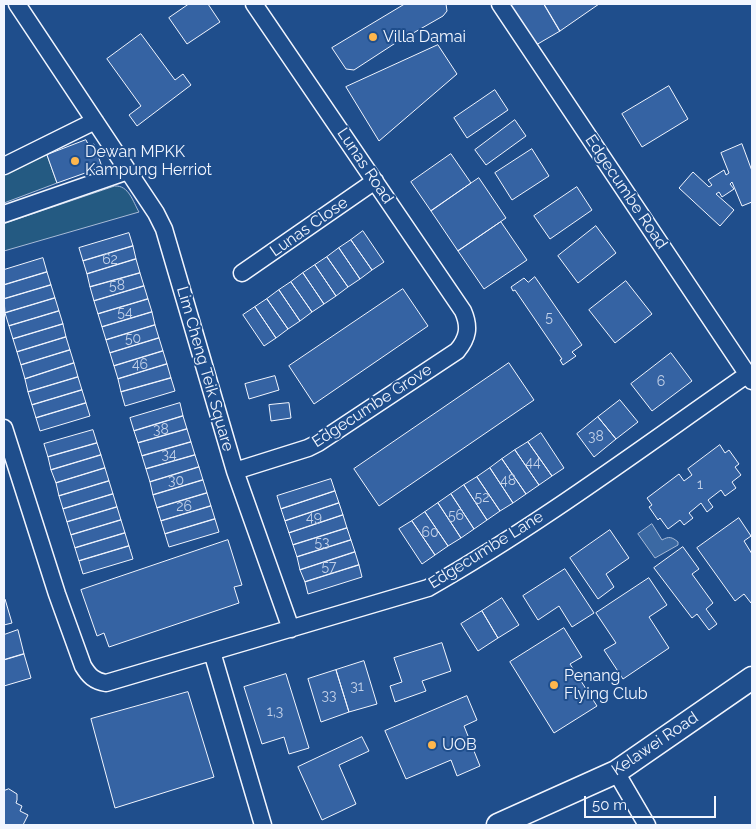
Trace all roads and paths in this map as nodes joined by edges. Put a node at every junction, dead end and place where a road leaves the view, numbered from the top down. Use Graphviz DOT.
graph roads {
  1 [pos="17,4"];
  2 [pos="254,4"];
  3 [pos="500,4"];
  4 [pos="95,122"];
  5 [pos="4,166"];
  6 [pos="128,171"];
  7 [pos="375,181"];
  8 [pos="4,214"];
  9 [pos="242,273"];
  10 [pos="468,332"];
  11 [pos="750,378"];
  12 [pos="4,428"];
  13 [pos="235,471"];
  14 [pos="291,629"];
  15 [pos="212,652"];
  16 [pos="752,678"];
  17 [pos="616,772"];
  18 [pos="263,825"];
  19 [pos="498,825"];
  20 [pos="647,825"];
  1 -- 4 [label="street, Lim Cheng Teik Square"];
  2 -- 7 [label="street, Lunas Road"];
  3 -- 11 [label="street, Edgecumbe Road"];
  4 -- 5 [label="street"];
  4 -- 6 [label="street, Lim Cheng Teik Square"];
  6 -- 8 [label="street"];
  6 -- 13 [label="street, Lim Cheng Teik Square"];
  7 -- 9 [label="street, Lunas Close"];
  7 -- 10 [label="street, Lunas Road"];
  10 -- 13 [label="street, Edgecumbe Grove"];
  11 -- 14 [label="street, Edgecumbe Lane"];
  12 -- 15 [label="street, Edgecumbe Lane"];
  13 -- 14 [label="street, Lim Cheng Teik Square"];
  14 -- 15 [label="street, Edgecumbe Lane"];
  15 -- 18 [label="street"];
  16 -- 17 [label="main road, Kelawei Road"];
  17 -- 19 [label="main road, Kelawei Road"];
  17 -- 20 [label="street"];
}
